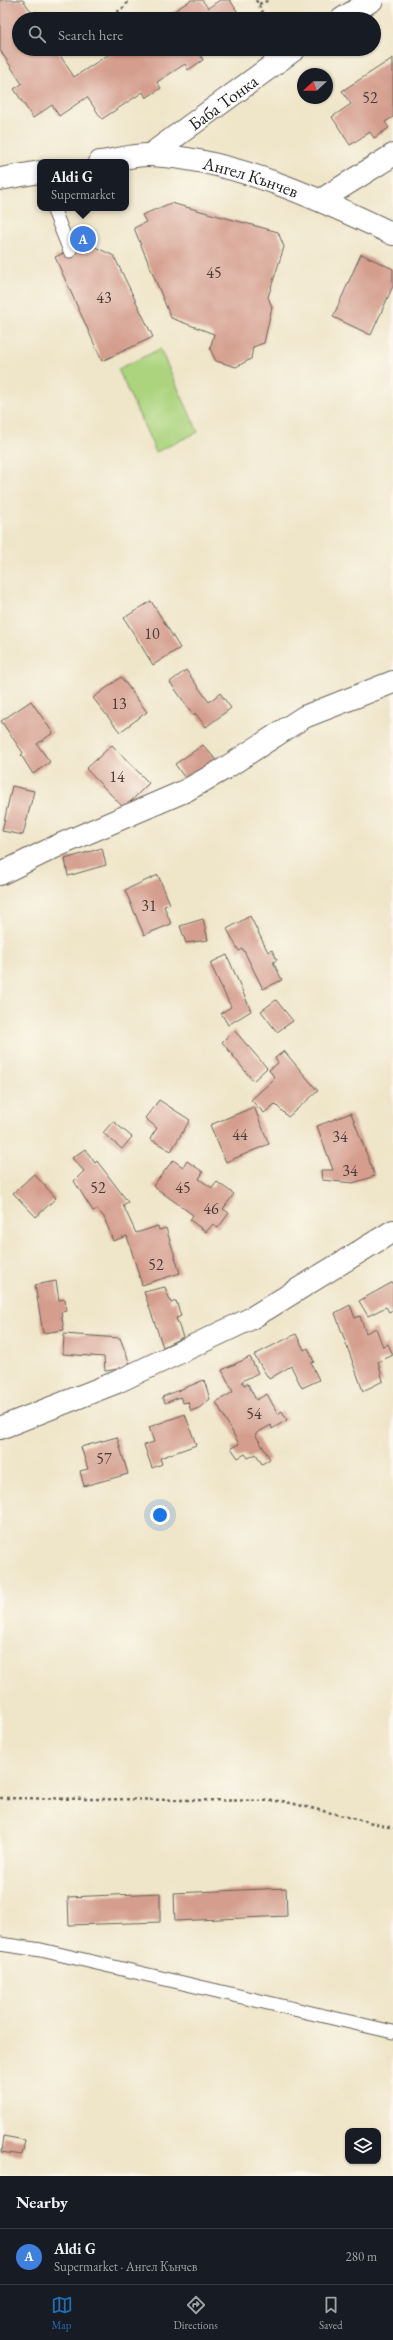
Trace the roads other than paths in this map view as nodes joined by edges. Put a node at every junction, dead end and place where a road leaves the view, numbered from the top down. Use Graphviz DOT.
graph roads {
  1 [pos="372,0"];
  2 [pos="353,12"];
  3 [pos="285,56"];
  4 [pos="150,155"];
  5 [pos="393,155"];
  6 [pos="121,159"];
  7 [pos="37,174"];
  8 [pos="0,180"];
  9 [pos="321,200"];
  10 [pos="54,211"];
  11 [pos="393,234"];
  12 [pos="70,251"];
  13 [pos="393,682"];
  14 [pos="0,874"];
  15 [pos="393,1231"];
  16 [pos="0,1428"];
  17 [pos="0,1944"];
  18 [pos="393,2032"];
  1 -- 2 [label="street"];
  3 -- 4 [label="street, Баба Тонка"];
  4 -- 6 [label="street, Ангел Кънчев"];
  4 -- 9 [label="street, Ангел Кънчев"];
  5 -- 9 [label="street"];
  7 -- 8 [label="street"];
  9 -- 11 [label="street, Ангел Кънчев"];
  10 -- 12 [label="lane"];
  13 -- 14 [label="street"];
  15 -- 16 [label="street"];
  17 -- 18 [label="lane"];
}
